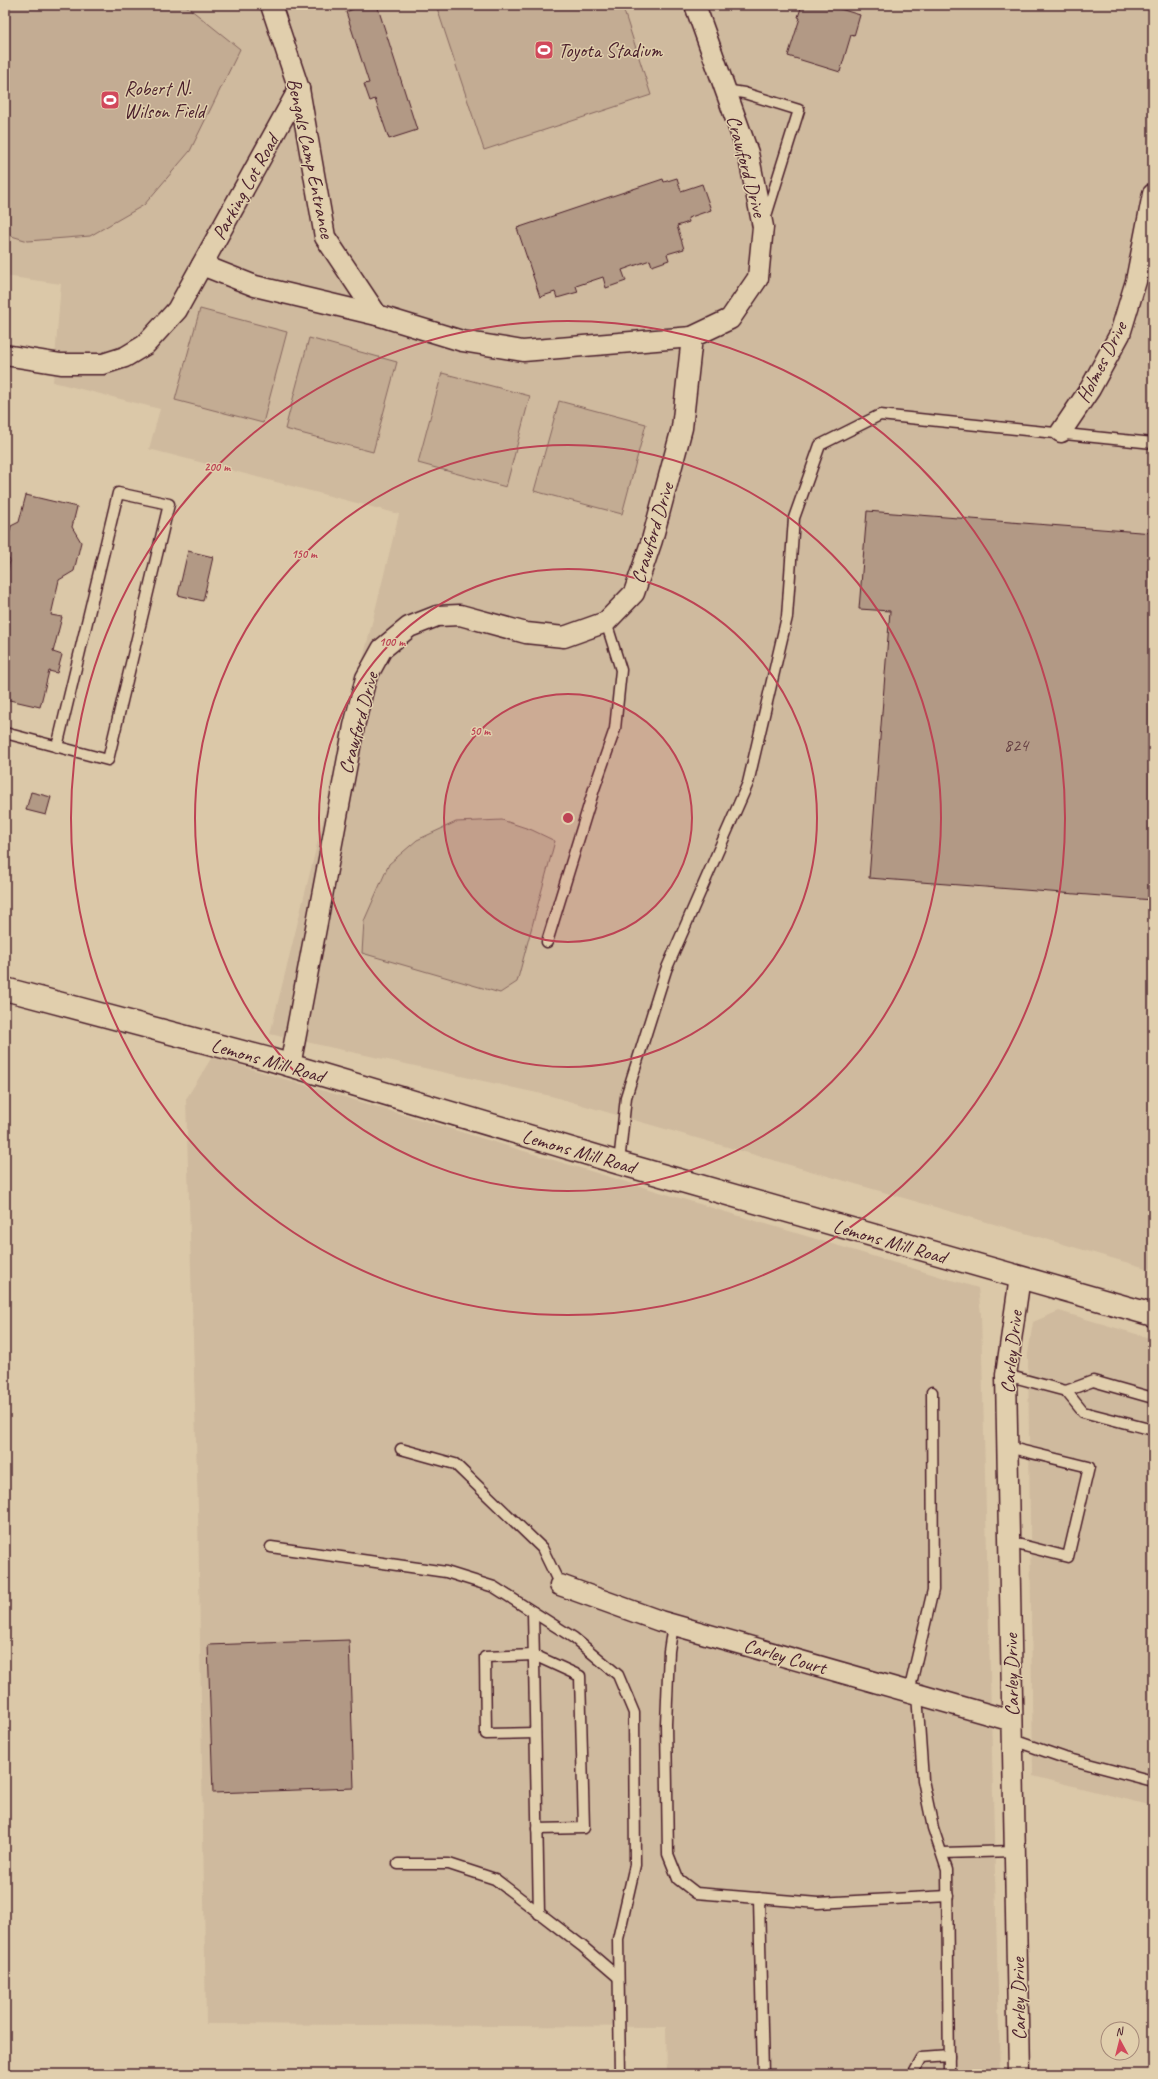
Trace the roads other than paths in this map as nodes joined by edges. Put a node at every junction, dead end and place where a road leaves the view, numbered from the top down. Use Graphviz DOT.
graph roads {
  1 [pos="271,5"];
  2 [pos="695,5"];
  3 [pos="299,89"];
  4 [pos="725,90"];
  5 [pos="1153,194"];
  6 [pos="763,227"];
  7 [pos="202,265"];
  8 [pos="378,315"];
  9 [pos="692,337"];
  10 [pos="5,355"];
  11 [pos="1061,432"];
  12 [pos="1153,443"];
  13 [pos="606,622"];
  14 [pos="5,733"];
  15 [pos="57,746"];
  16 [pos="547,942"];
  17 [pos="5,989"];
  18 [pos="290,1066"];
  19 [pos="619,1164"];
  20 [pos="1020,1277"];
  21 [pos="1153,1315"];
  22 [pos="1006,1375"];
  23 [pos="1066,1391"];
  24 [pos="932,1392"];
  25 [pos="1153,1398"];
  26 [pos="1153,1430"];
  27 [pos="1007,1447"];
  28 [pos="401,1449"];
  29 [pos="1009,1542"];
  30 [pos="271,1547"];
  31 [pos="560,1586"];
  32 [pos="533,1612"];
  33 [pos="673,1625"];
  34 [pos="534,1655"];
  35 [pos="913,1693"];
  36 [pos="1012,1730"];
  37 [pos="535,1733"];
  38 [pos="1153,1781"];
  39 [pos="537,1829"];
  40 [pos="1015,1851"];
  41 [pos="942,1853"];
  42 [pos="398,1864"];
  43 [pos="948,1896"];
  44 [pos="759,1898"];
  45 [pos="539,1914"];
  46 [pos="618,1977"];
  47 [pos="949,2056"];
  48 [pos="620,2074"];
  49 [pos="763,2074"];
  50 [pos="912,2074"];
  51 [pos="949,2074"];
  52 [pos="1019,2074"];
  1 -- 3 [label="street, Bengals Camp Entrance"];
  2 -- 4 [label="street, Crawford Drive"];
  3 -- 7 [label="street, Parking Lot Road"];
  3 -- 8 [label="street, Bengals Camp Entrance"];
  4 -- 6 [label="street, Crawford Drive"];
  4 -- 6 [label="lane"];
  5 -- 11 [label="street, Holmes Drive"];
  6 -- 9 [label="street, Crawford Drive"];
  7 -- 8 [label="street, Parking Lot Road"];
  7 -- 10 [label="street, Parking Lot Road"];
  8 -- 9 [label="street"];
  9 -- 13 [label="street, Crawford Drive"];
  11 -- 12 [label="lane"];
  11 -- 19 [label="lane"];
  13 -- 16 [label="lane"];
  13 -- 18 [label="street, Crawford Drive"];
  14 -- 15 [label="lane"];
  15 -- 15 [label="lane"];
  17 -- 18 [label="street, Lemons Mill Road"];
  18 -- 19 [label="street, Lemons Mill Road"];
  19 -- 20 [label="street, Lemons Mill Road"];
  20 -- 21 [label="street, Lemons Mill Road"];
  20 -- 22 [label="street, Carley Drive"];
  22 -- 23 [label="lane"];
  22 -- 27 [label="street, Carley Drive"];
  23 -- 25 [label="lane"];
  23 -- 26 [label="lane"];
  24 -- 35 [label="lane"];
  27 -- 29 [label="street, Carley Drive"];
  27 -- 29 [label="lane"];
  28 -- 31 [label="lane"];
  29 -- 36 [label="street, Carley Drive"];
  30 -- 32 [label="lane"];
  31 -- 33 [label="street, Carley Court"];
  32 -- 34 [label="lane"];
  32 -- 46 [label="lane"];
  33 -- 35 [label="street, Carley Court"];
  33 -- 44 [label="lane"];
  34 -- 37 [label="lane"];
  34 -- 37 [label="lane"];
  34 -- 39 [label="lane"];
  35 -- 36 [label="street, Carley Court"];
  35 -- 41 [label="lane"];
  36 -- 38 [label="lane"];
  36 -- 40 [label="street, Carley Drive"];
  37 -- 39 [label="lane"];
  39 -- 45 [label="lane"];
  40 -- 41 [label="lane"];
  40 -- 52 [label="street, Carley Drive"];
  41 -- 43 [label="lane"];
  42 -- 45 [label="lane"];
  43 -- 44 [label="lane"];
  43 -- 47 [label="lane"];
  44 -- 49 [label="lane"];
  45 -- 46 [label="lane"];
  46 -- 48 [label="lane"];
  47 -- 50 [label="lane"];
  47 -- 51 [label="lane"];
}
